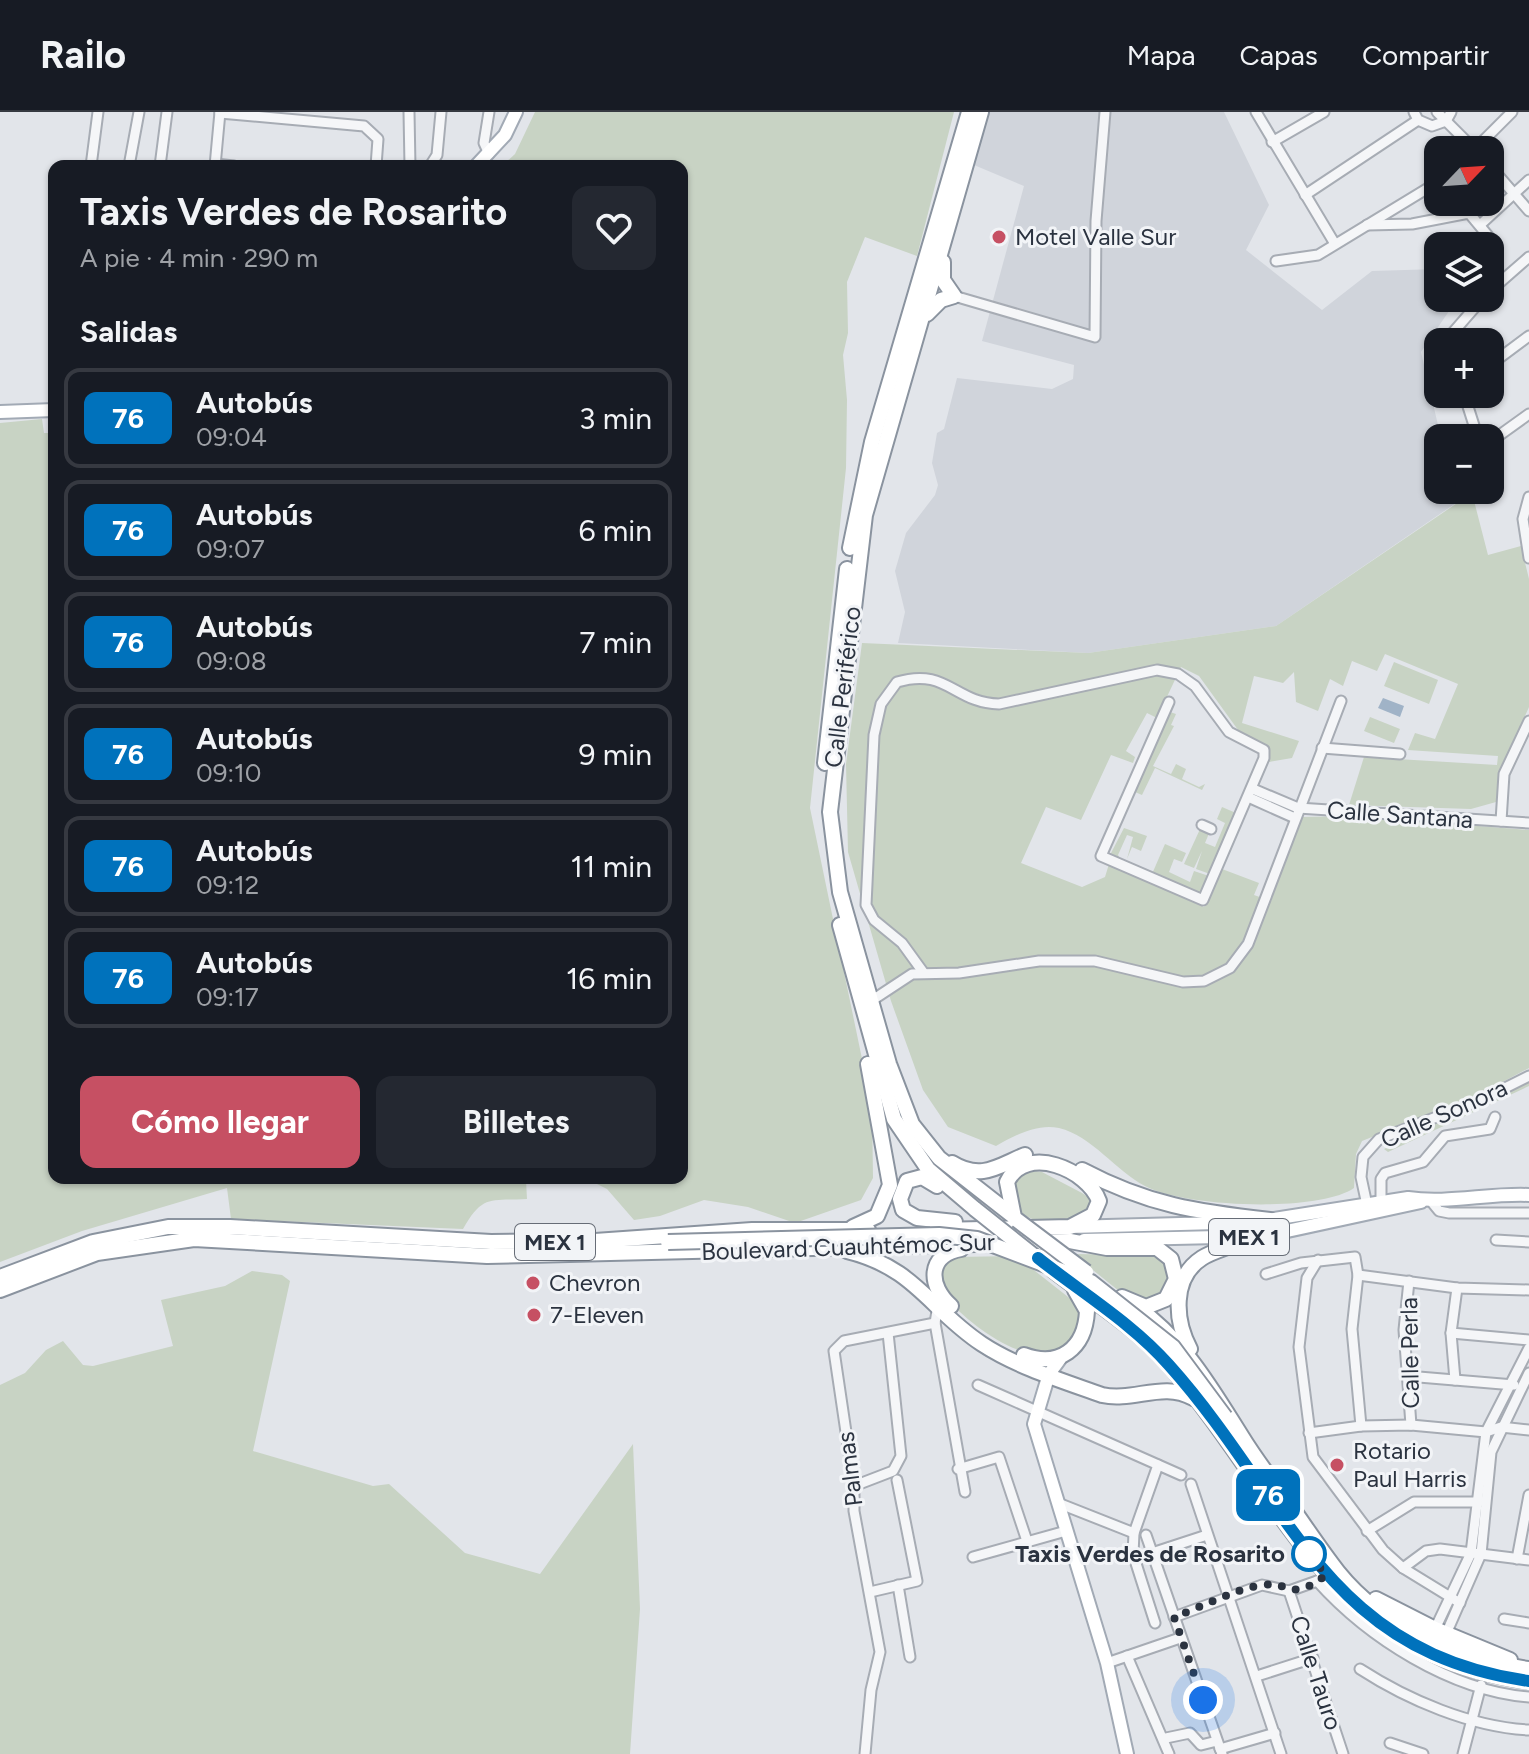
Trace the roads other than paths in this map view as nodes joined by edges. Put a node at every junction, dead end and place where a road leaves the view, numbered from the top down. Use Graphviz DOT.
graph roads {
  1 [pos="98,112"];
  2 [pos="139,112"];
  3 [pos="167,112"];
  4 [pos="409,112"];
  5 [pos="441,112"];
  6 [pos="489,112"];
  7 [pos="516,112"];
  8 [pos="524,112"];
  9 [pos="1105,112"];
  10 [pos="1256,112"];
  11 [pos="1324,112"];
  12 [pos="1437,112"];
  13 [pos="1512,112"];
  14 [pos="220,113"];
  15 [pos="978,113"];
  16 [pos="1416,116"];
  17 [pos="1448,116"];
  18 [pos="1463,136"];
  19 [pos="1488,136"];
  20 [pos="1272,142"];
  21 [pos="92,160"];
  22 [pos="130,160"];
  23 [pos="161,160"];
  24 [pos="215,160"];
  25 [pos="376,160"];
  26 [pos="410,160"];
  27 [pos="434,160"];
  28 [pos="488,160"];
  29 [pos="1529,180"];
  30 [pos="1504,181"];
  31 [pos="1424,190"];
  32 [pos="1516,193"];
  33 [pos="1305,195"];
  34 [pos="1529,211"];
  35 [pos="1481,224"];
  36 [pos="1367,225"];
  37 [pos="1486,232"];
  38 [pos="1335,244"];
  39 [pos="943,246"];
  40 [pos="1529,257"];
  41 [pos="1276,261"];
  42 [pos="1504,279"];
  43 [pos="954,296"];
  44 [pos="1471,312"];
  45 [pos="923,321"];
  46 [pos="1457,328"];
  47 [pos="1529,336"];
  48 [pos="1504,355"];
  49 [pos="0,412"];
  50 [pos="48,413"];
  51 [pos="48,414"];
  52 [pos="1529,414"];
  53 [pos="0,418"];
  54 [pos="1504,432"];
  55 [pos="1529,497"];
  56 [pos="1529,558"];
  57 [pos="1341,701"];
  58 [pos="1169,702"];
  59 [pos="1529,721"];
  60 [pos="1322,748"];
  61 [pos="1400,754"];
  62 [pos="1250,793"];
  63 [pos="1296,813"];
  64 [pos="1501,821"];
  65 [pos="1529,823"];
  66 [pos="923,972"];
  67 [pos="857,993"];
  68 [pos="871,1001"];
  69 [pos="1529,1076"];
  70 [pos="1495,1117"];
  71 [pos="931,1151"];
  72 [pos="954,1193"];
  73 [pos="1529,1195"];
  74 [pos="1427,1200"];
  75 [pos="1374,1204"];
  76 [pos="1529,1213"];
  77 [pos="1015,1218"];
  78 [pos="1270,1220"];
  79 [pos="841,1230"];
  80 [pos="982,1230"];
  81 [pos="1070,1234"];
  82 [pos="268,1236"];
  83 [pos="1248,1237"];
  84 [pos="650,1238"];
  85 [pos="1496,1240"];
  86 [pos="1529,1242"];
  87 [pos="992,1243"];
  88 [pos="664,1248"];
  89 [pos="835,1248"];
  90 [pos="1318,1260"];
  91 [pos="1057,1273"];
  92 [pos="1266,1274"];
  93 [pos="1358,1275"];
  94 [pos="0,1277"];
  95 [pos="1409,1281"];
  96 [pos="1457,1288"];
  97 [pos="0,1290"];
  98 [pos="1529,1290"];
  99 [pos="1122,1297"];
  100 [pos="940,1302"];
  101 [pos="935,1323"];
  102 [pos="888,1333"];
  103 [pos="1451,1333"];
  104 [pos="1529,1340"];
  105 [pos="1529,1348"];
  106 [pos="1046,1367"];
  107 [pos="1201,1370"];
  108 [pos="1407,1376"];
  109 [pos="1528,1379"];
  110 [pos="1455,1380"];
  111 [pos="978,1385"];
  112 [pos="1510,1386"];
  113 [pos="1199,1401"];
  114 [pos="1035,1412"];
  115 [pos="1411,1425"];
  116 [pos="1361,1426"];
  117 [pos="1501,1427"];
  118 [pos="1529,1430"];
  119 [pos="1486,1432"];
  120 [pos="1309,1433"];
  121 [pos="1240,1445"];
  122 [pos="1158,1465"];
  123 [pos="958,1469"];
  124 [pos="1181,1475"];
  125 [pos="897,1480"];
  126 [pos="1191,1484"];
  127 [pos="854,1486"];
  128 [pos="965,1492"];
  129 [pos="1529,1495"];
  130 [pos="1481,1502"];
  131 [pos="1058,1503"];
  132 [pos="1066,1531"];
  133 [pos="1367,1531"];
  134 [pos="1134,1533"];
  135 [pos="1146,1535"];
  136 [pos="1207,1535"];
  137 [pos="1027,1541"];
  138 [pos="1152,1553"];
  139 [pos="1476,1554"];
  140 [pos="973,1557"];
  141 [pos="1517,1559"];
  142 [pos="1529,1560"];
  143 [pos="1403,1568"];
  144 [pos="1327,1576"];
  145 [pos="898,1585"];
  146 [pos="1289,1591"];
  147 [pos="870,1592"];
  148 [pos="1230,1597"];
  149 [pos="1450,1597"];
  150 [pos="1460,1603"];
  151 [pos="1174,1617"];
  152 [pos="1504,1619"];
  153 [pos="1155,1623"];
  154 [pos="1529,1623"];
  155 [pos="1440,1632"];
  156 [pos="1180,1638"];
  157 [pos="1127,1656"];
  158 [pos="910,1657"];
  159 [pos="1313,1658"];
  160 [pos="1107,1663"];
  161 [pos="1529,1668"];
  162 [pos="1360,1669"];
  163 [pos="1257,1676"];
  164 [pos="1529,1681"];
  165 [pos="1481,1685"];
  166 [pos="1529,1697"];
  167 [pos="1472,1719"];
  168 [pos="1529,1730"];
  169 [pos="1275,1733"];
  170 [pos="1166,1738"];
  171 [pos="1390,1743"];
  172 [pos="1220,1748"];
  173 [pos="865,1754"];
  174 [pos="1127,1754"];
  175 [pos="1169,1754"];
  176 [pos="1281,1754"];
  177 [pos="1343,1754"];
  178 [pos="1423,1754"];
  179 [pos="1463,1754"];
  1 -- 21 [label="street"];
  2 -- 22 [label="street"];
  3 -- 23 [label="street"];
  4 -- 26 [label="street"];
  5 -- 27 [label="street"];
  6 -- 28 [label="street"];
  7 -- 28 [label="main road"];
  8 -- 28 [label="main road"];
  9 -- 43 [label="street"];
  10 -- 20 [label="street"];
  11 -- 20 [label="street"];
  12 -- 17 [label="street"];
  13 -- 19 [label="street"];
  14 -- 24 [label="street"];
  14 -- 25 [label="street"];
  15 -- 39 [label="highway, Calle Periférico"];
  15 -- 67 [label="highway, Calle Periférico"];
  16 -- 17 [label="street"];
  16 -- 33 [label="street"];
  17 -- 18 [label="street"];
  20 -- 33 [label="street"];
  29 -- 32 [label="street"];
  30 -- 32 [label="street"];
  31 -- 36 [label="street"];
  32 -- 34 [label="street"];
  32 -- 35 [label="street"];
  33 -- 38 [label="street"];
  35 -- 36 [label="street"];
  35 -- 37 [label="street"];
  36 -- 38 [label="street"];
  38 -- 41 [label="street"];
  39 -- 43 [label="highway"];
  39 -- 45 [label="highway, Calle Periférico"];
  40 -- 42 [label="street"];
  43 -- 45 [label="highway"];
  44 -- 46 [label="street"];
  45 -- 68 [label="highway, Calle Periférico"];
  47 -- 48 [label="street"];
  49 -- 50 [label="main road"];
  51 -- 53 [label="main road"];
  52 -- 54 [label="street"];
  55 -- 56 [label="street"];
  57 -- 60 [label="street"];
  58 -- 62 [label="street"];
  59 -- 64 [label="street"];
  60 -- 61 [label="street"];
  60 -- 63 [label="street"];
  62 -- 63 [label="street, Calle Santana"];
  62 -- 66 [label="street"];
  63 -- 64 [label="street, Calle Santana"];
  63 -- 66 [label="street"];
  64 -- 65 [label="street"];
  66 -- 68 [label="street"];
  67 -- 72 [label="highway, Calle Periférico"];
  67 -- 79 [label="highway"];
  68 -- 71 [label="highway, Calle Periférico"];
  69 -- 75 [label="street, Calle Sonora"];
  70 -- 75 [label="street"];
  71 -- 77 [label="highway, Calle Periférico"];
  71 -- 78 [label="highway"];
  72 -- 80 [label="highway"];
  72 -- 91 [label="highway, Calle Periférico, bridge"];
  73 -- 74 [label="main road, Boulevard Cuauhtémoc Sur / MEX 1"];
  74 -- 75 [label="main road, Boulevard Cuauhtémoc Sur / MEX 1"];
  74 -- 76 [label="street"];
  74 -- 83 [label="main road, Boulevard Cuauhtémoc Sur / MEX 1"];
  75 -- 78 [label="main road, Boulevard Cuauhtémoc Sur / MEX 1"];
  77 -- 81 [label="highway"];
  77 -- 99 [label="highway, Calle Periférico, bridge"];
  78 -- 81 [label="main road, Boulevard Cuauhtémoc Sur / MEX 1"];
  79 -- 80 [label="highway, Boulevard Cuauhtémoc Sur / MEX 1"];
  79 -- 84 [label="highway, Boulevard Cuauhtémoc Sur / MEX 1"];
  80 -- 81 [label="highway, Boulevard Cuauhtémoc Sur / MEX 1"];
  81 -- 83 [label="main road, Boulevard Cuauhtémoc Sur / MEX 1"];
  81 -- 87 [label="highway, Boulevard Cuauhtémoc Sur / MEX 1"];
  81 -- 99 [label="highway"];
  82 -- 84 [label="highway, Boulevard Cuauhtémoc Sur / MEX 1"];
  82 -- 88 [label="highway, Boulevard Cuauhtémoc Sur / MEX 1"];
  82 -- 94 [label="highway, MEX 1"];
  82 -- 97 [label="highway, MEX 1"];
  83 -- 107 [label="highway"];
  84 -- 88 [label="highway"];
  85 -- 86 [label="street"];
  87 -- 89 [label="highway, Boulevard Cuauhtémoc Sur / MEX 1"];
  87 -- 100 [label="highway"];
  88 -- 89 [label="highway, Boulevard Cuauhtémoc Sur / MEX 1"];
  88 -- 121 [label="highway, bridge"];
  89 -- 100 [label="highway"];
  90 -- 92 [label="street"];
  90 -- 93 [label="street"];
  90 -- 120 [label="street"];
  91 -- 106 [label="highway"];
  91 -- 113 [label="highway"];
  93 -- 95 [label="street"];
  93 -- 116 [label="street"];
  95 -- 96 [label="street"];
  95 -- 108 [label="street, Calle Perla"];
  96 -- 98 [label="street"];
  96 -- 103 [label="street"];
  99 -- 107 [label="highway, Calle Periférico"];
  100 -- 101 [label="street"];
  100 -- 106 [label="highway"];
  101 -- 102 [label="street"];
  101 -- 123 [label="street"];
  102 -- 127 [label="street"];
  102 -- 127 [label="street, Palmas"];
  103 -- 104 [label="street"];
  103 -- 110 [label="street"];
  105 -- 112 [label="street"];
  106 -- 113 [label="highway"];
  106 -- 114 [label="main road"];
  107 -- 121 [label="highway"];
  108 -- 110 [label="street"];
  108 -- 115 [label="street, Calle Perla"];
  109 -- 112 [label="street"];
  109 -- 117 [label="street"];
  110 -- 112 [label="street"];
  111 -- 114 [label="street"];
  112 -- 119 [label="street"];
  113 -- 121 [label="highway"];
  114 -- 122 [label="street"];
  114 -- 131 [label="main road"];
  115 -- 116 [label="street"];
  115 -- 119 [label="street"];
  116 -- 120 [label="street"];
  117 -- 118 [label="street"];
  117 -- 119 [label="street"];
  117 -- 130 [label="street"];
  119 -- 130 [label="street"];
  120 -- 133 [label="street"];
  121 -- 144 [label="highway"];
  122 -- 124 [label="street"];
  122 -- 134 [label="street"];
  123 -- 128 [label="street"];
  123 -- 137 [label="street"];
  125 -- 145 [label="street"];
  126 -- 136 [label="street"];
  127 -- 147 [label="street, Palmas"];
  129 -- 141 [label="street"];
  130 -- 133 [label="street"];
  130 -- 139 [label="street"];
  131 -- 132 [label="main road"];
  131 -- 134 [label="street"];
  132 -- 137 [label="street"];
  132 -- 160 [label="main road"];
  133 -- 143 [label="street"];
  134 -- 153 [label="street"];
  135 -- 138 [label="street"];
  136 -- 138 [label="street"];
  136 -- 148 [label="street"];
  137 -- 140 [label="street"];
  138 -- 151 [label="street"];
  139 -- 141 [label="street"];
  139 -- 143 [label="street"];
  139 -- 149 [label="street"];
  139 -- 150 [label="street"];
  141 -- 142 [label="street"];
  143 -- 149 [label="street"];
  144 -- 146 [label="street"];
  144 -- 155 [label="highway"];
  144 -- 161 [label="highway"];
  144 -- 164 [label="highway"];
  144 -- 165 [label="street"];
  145 -- 147 [label="street"];
  145 -- 158 [label="street"];
  146 -- 148 [label="street"];
  146 -- 159 [label="street, Calle Tauro"];
  147 -- 173 [label="street, Palmas"];
  148 -- 151 [label="street"];
  148 -- 163 [label="street"];
  149 -- 150 [label="street"];
  149 -- 155 [label="street"];
  150 -- 155 [label="street"];
  151 -- 156 [label="street"];
  152 -- 154 [label="street"];
  155 -- 161 [label="highway"];
  156 -- 157 [label="street"];
  156 -- 172 [label="street"];
  157 -- 160 [label="street"];
  157 -- 170 [label="street"];
  159 -- 163 [label="street"];
  159 -- 177 [label="street, Calle Tauro"];
  160 -- 174 [label="main road"];
  162 -- 167 [label="street"];
  163 -- 169 [label="street"];
  165 -- 166 [label="street"];
  165 -- 167 [label="street"];
  167 -- 168 [label="street"];
  167 -- 179 [label="street"];
  169 -- 172 [label="street"];
  169 -- 176 [label="street"];
  170 -- 172 [label="street"];
  170 -- 175 [label="street"];
  171 -- 178 [label="street"];
}
